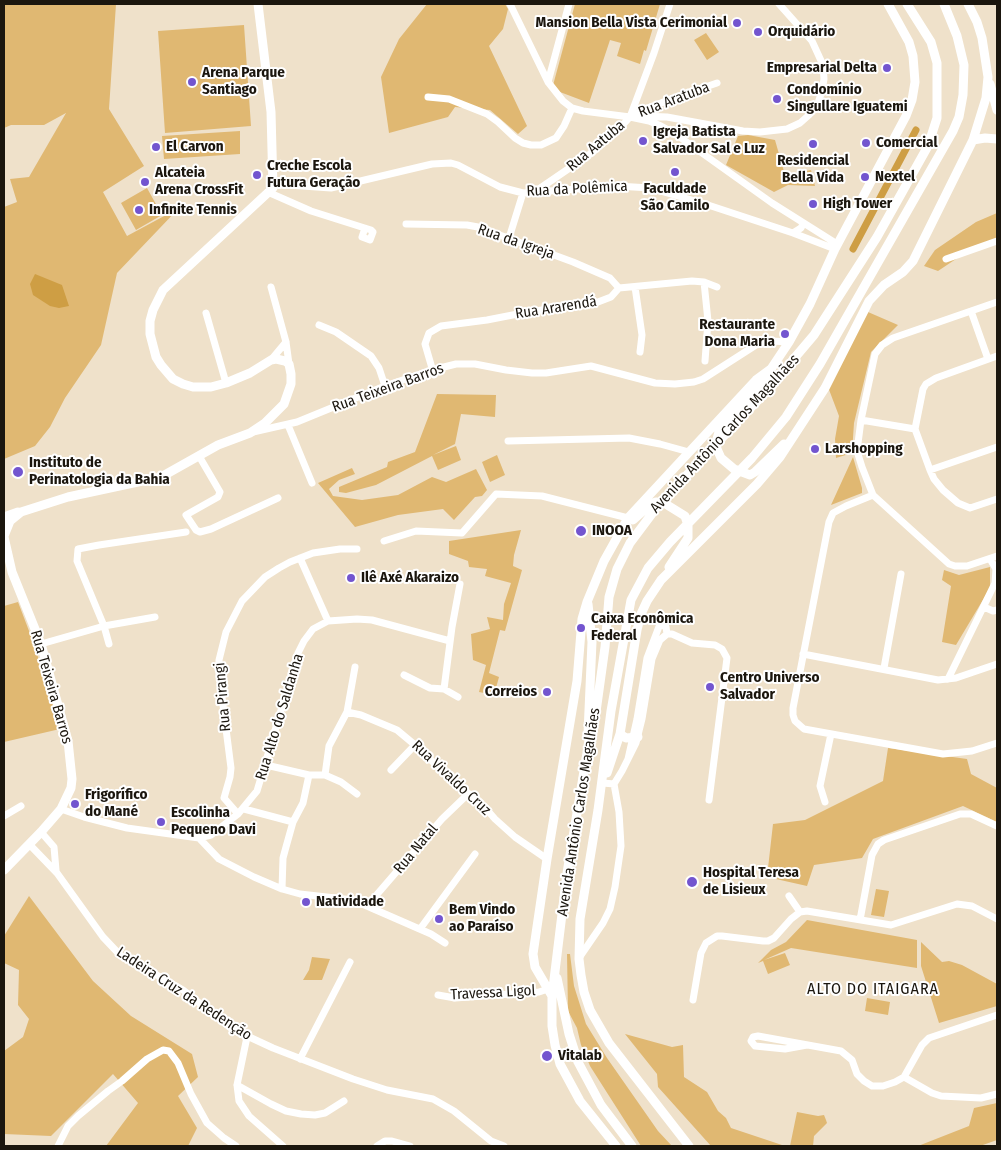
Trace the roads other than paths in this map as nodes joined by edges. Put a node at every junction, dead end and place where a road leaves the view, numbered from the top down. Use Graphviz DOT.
graph roads {
  1 [pos="258,4"];
  2 [pos="510,4"];
  3 [pos="569,4"];
  4 [pos="670,4"];
  5 [pos="779,4"];
  6 [pos="888,4"];
  7 [pos="907,4"];
  8 [pos="944,4"];
  9 [pos="968,4"];
  10 [pos="988,77"];
  11 [pos="548,82"];
  12 [pos="717,83"];
  13 [pos="428,97"];
  14 [pos="572,108"];
  15 [pos="997,110"];
  16 [pos="630,117"];
  17 [pos="997,139"];
  18 [pos="973,140"];
  19 [pos="274,184"];
  20 [pos="535,191"];
  21 [pos="270,192"];
  22 [pos="523,193"];
  23 [pos="406,224"];
  24 [pos="803,224"];
  25 [pos="365,228"];
  26 [pos="792,233"];
  27 [pos="509,238"];
  28 [pos="997,241"];
  29 [pos="836,246"];
  30 [pos="946,259"];
  31 [pos="704,282"];
  32 [pos="271,287"];
  33 [pos="635,287"];
  34 [pos="717,287"];
  35 [pos="619,288"];
  36 [pos="997,302"];
  37 [pos="971,311"];
  38 [pos="206,313"];
  39 [pos="319,325"];
  40 [pos="286,342"];
  41 [pos="790,342"];
  42 [pos="640,352"];
  43 [pos="997,356"];
  44 [pos="271,360"];
  45 [pos="988,360"];
  46 [pos="705,361"];
  47 [pos="289,364"];
  48 [pos="771,369"];
  49 [pos="433,372"];
  50 [pos="226,383"];
  51 [pos="385,386"];
  52 [pos="861,420"];
  53 [pos="288,425"];
  54 [pos="915,429"];
  55 [pos="797,432"];
  56 [pos="250,433"];
  57 [pos="508,441"];
  58 [pos="997,446"];
  59 [pos="689,452"];
  60 [pos="199,456"];
  61 [pos="930,470"];
  62 [pos="312,483"];
  63 [pos="873,495"];
  64 [pos="278,498"];
  65 [pos="997,499"];
  66 [pos="21,512"];
  67 [pos="4,517"];
  68 [pos="628,518"];
  69 [pos="186,532"];
  70 [pos="619,533"];
  71 [pos="4,536"];
  72 [pos="384,541"];
  73 [pos="357,549"];
  74 [pos="994,557"];
  75 [pos="300,558"];
  76 [pos="902,574"];
  77 [pos="661,580"];
  78 [pos="996,581"];
  79 [pos="460,584"];
  80 [pos="587,602"];
  81 [pos="984,607"];
  82 [pos="997,610"];
  83 [pos="154,617"];
  84 [pos="328,622"];
  85 [pos="104,626"];
  86 [pos="667,634"];
  87 [pos="450,641"];
  88 [pos="41,644"];
  89 [pos="108,644"];
  90 [pos="803,654"];
  91 [pos="997,664"];
  92 [pos="355,667"];
  93 [pos="884,668"];
  94 [pos="404,675"];
  95 [pos="948,679"];
  96 [pos="444,689"];
  97 [pos="458,697"];
  98 [pos="347,712"];
  99 [pos="620,734"];
  100 [pos="831,734"];
  101 [pos="635,738"];
  102 [pos="589,741"];
  103 [pos="997,743"];
  104 [pos="415,745"];
  105 [pos="266,765"];
  106 [pos="392,770"];
  107 [pos="309,775"];
  108 [pos="325,775"];
  109 [pos="604,783"];
  110 [pos="614,784"];
  111 [pos="357,794"];
  112 [pos="468,794"];
  113 [pos="709,800"];
  114 [pos="825,802"];
  115 [pos="21,806"];
  116 [pos="244,808"];
  117 [pos="60,809"];
  118 [pos="598,810"];
  119 [pos="238,814"];
  120 [pos="4,816"];
  121 [pos="293,822"];
  122 [pos="997,826"];
  123 [pos="41,832"];
  124 [pos="199,838"];
  125 [pos="29,844"];
  126 [pos="54,851"];
  127 [pos="475,854"];
  128 [pos="45,859"];
  129 [pos="547,859"];
  130 [pos="5,866"];
  131 [pos="57,873"];
  132 [pos="282,889"];
  133 [pos="789,896"];
  134 [pos="367,906"];
  135 [pos="800,912"];
  136 [pos="860,920"];
  137 [pos="997,920"];
  138 [pos="538,924"];
  139 [pos="420,929"];
  140 [pos="445,944"];
  141 [pos="579,959"];
  142 [pos="350,962"];
  143 [pos="556,973"];
  144 [pos="550,993"];
  145 [pos="438,995"];
  146 [pos="693,1000"];
  147 [pos="997,1015"];
  148 [pos="247,1037"];
  149 [pos="807,1045"];
  150 [pos="300,1059"];
  151 [pos="904,1077"];
  152 [pos="237,1084"];
  153 [pos="997,1094"];
  154 [pos="344,1101"];
  155 [pos="614,1144"];
  156 [pos="58,1146"];
  157 [pos="236,1146"];
  158 [pos="283,1146"];
  159 [pos="377,1146"];
  160 [pos="410,1146"];
  161 [pos="504,1146"];
  162 [pos="632,1146"];
  163 [pos="689,1146"];
  1 -- 19 [label="main road"];
  2 -- 11 [label="street"];
  3 -- 11 [label="street"];
  4 -- 16 [label="street"];
  5 -- 16 [label="street"];
  6 -- 29 [label="main road, Avenida Antônio Carlos Magalhães"];
  7 -- 102 [label="main road, Avenida Antônio Carlos Magalhães"];
  8 -- 118 [label="main road, Avenida Antônio Carlos Magalhães"];
  9 -- 10 [label="main road, Avenida Antônio Carlos Magalhães"];
  10 -- 15 [label="main road"];
  10 -- 18 [label="main road, Avenida Antônio Carlos Magalhães"];
  11 -- 14 [label="street"];
  12 -- 16 [label="street, Rua Aratuba"];
  13 -- 14 [label="street"];
  14 -- 16 [label="street"];
  16 -- 20 [label="street, Rua Aatuba"];
  16 -- 24 [label="street"];
  17 -- 18 [label="main road"];
  18 -- 55 [label="main road, Avenida Antônio Carlos Magalhães"];
  19 -- 21 [label="main road"];
  19 -- 22 [label="street, Rua da Polêmica"];
  20 -- 22 [label="street, Rua da Polêmica"];
  20 -- 26 [label="street, Rua da Polêmica"];
  21 -- 25 [label="street"];
  21 -- 50 [label="main road"];
  22 -- 27 [label="street"];
  23 -- 27 [label="street, Rua da Igreja"];
  24 -- 26 [label="street"];
  24 -- 29 [label="street"];
  26 -- 29 [label="street, Rua da Polêmica"];
  27 -- 35 [label="street, Rua da Igreja"];
  28 -- 30 [label="street"];
  29 -- 41 [label="main road, Avenida Antônio Carlos Magalhães"];
  31 -- 33 [label="street"];
  31 -- 34 [label="street"];
  31 -- 46 [label="street"];
  32 -- 40 [label="street"];
  33 -- 35 [label="street"];
  33 -- 42 [label="street"];
  35 -- 49 [label="street, Rua Ararendá"];
  36 -- 37 [label="street"];
  37 -- 45 [label="street"];
  37 -- 52 [label="street"];
  38 -- 50 [label="street"];
  39 -- 51 [label="street"];
  40 -- 44 [label="street"];
  40 -- 47 [label="street"];
  41 -- 48 [label="main road, Avenida Antônio Carlos Magalhães"];
  41 -- 49 [label="street, Rua Teixeira Barros"];
  43 -- 45 [label="street"];
  44 -- 47 [label="main road"];
  44 -- 50 [label="main road"];
  45 -- 54 [label="street"];
  47 -- 56 [label="main road"];
  48 -- 55 [label="main road"];
  48 -- 59 [label="main road, Avenida Antônio Carlos Magalhães"];
  49 -- 51 [label="street, Rua Teixeira Barros"];
  51 -- 53 [label="street, Rua Teixeira Barros"];
  52 -- 54 [label="street"];
  52 -- 63 [label="street"];
  53 -- 56 [label="street, Rua Teixeira Barros"];
  53 -- 62 [label="street"];
  54 -- 61 [label="street"];
  55 -- 77 [label="main road, Avenida Antônio Carlos Magalhães"];
  56 -- 60 [label="main road, Rua Teixeira Barros"];
  57 -- 59 [label="street"];
  58 -- 61 [label="street"];
  59 -- 68 [label="main road, Avenida Antônio Carlos Magalhães"];
  60 -- 64 [label="street"];
  60 -- 66 [label="main road, Rua Teixeira Barros"];
  61 -- 65 [label="street"];
  63 -- 74 [label="street"];
  63 -- 90 [label="street"];
  66 -- 67 [label="main road"];
  66 -- 71 [label="main road, Rua Teixeira Barros"];
  68 -- 70 [label="main road, Avenida Antônio Carlos Magalhães"];
  68 -- 72 [label="street"];
  69 -- 85 [label="street"];
  70 -- 77 [label="main road"];
  70 -- 80 [label="main road, Avenida Antônio Carlos Magalhães"];
  71 -- 88 [label="main road, Rua Teixeira Barros"];
  73 -- 75 [label="street"];
  74 -- 78 [label="street"];
  75 -- 84 [label="street"];
  75 -- 119 [label="street, Rua Pirangi"];
  76 -- 93 [label="street"];
  77 -- 99 [label="main road, Avenida Antônio Carlos Magalhães"];
  78 -- 81 [label="street"];
  79 -- 87 [label="street"];
  80 -- 102 [label="main road"];
  80 -- 129 [label="main road, Avenida Antônio Carlos Magalhães"];
  81 -- 82 [label="street"];
  81 -- 95 [label="street"];
  83 -- 85 [label="street"];
  84 -- 87 [label="street, Rua Alto do Saldanha"];
  84 -- 105 [label="street, Rua Alto do Saldanha"];
  85 -- 88 [label="street"];
  85 -- 89 [label="street"];
  86 -- 101 [label="street"];
  86 -- 101 [label="street"];
  86 -- 113 [label="street"];
  87 -- 96 [label="street"];
  88 -- 117 [label="main road, Rua Teixeira Barros"];
  90 -- 93 [label="street"];
  90 -- 100 [label="street"];
  91 -- 95 [label="street"];
  92 -- 98 [label="street"];
  93 -- 95 [label="street"];
  94 -- 96 [label="street"];
  96 -- 97 [label="street"];
  98 -- 104 [label="street, Rua Vivaldo Cruz"];
  98 -- 108 [label="street"];
  99 -- 101 [label="main road"];
  99 -- 109 [label="main road, Avenida Antônio Carlos Magalhães"];
  100 -- 103 [label="street"];
  100 -- 114 [label="street"];
  101 -- 110 [label="street"];
  102 -- 143 [label="main road, Avenida Antônio Carlos Magalhães"];
  104 -- 106 [label="street"];
  104 -- 112 [label="street, Rua Vivaldo Cruz"];
  105 -- 107 [label="street"];
  105 -- 116 [label="street, Rua Alto do Saldanha"];
  107 -- 108 [label="street"];
  107 -- 121 [label="street"];
  108 -- 111 [label="street"];
  109 -- 110 [label="street"];
  109 -- 118 [label="main road, Avenida Antônio Carlos Magalhães"];
  110 -- 141 [label="street"];
  112 -- 129 [label="street, Rua Vivaldo Cruz"];
  112 -- 134 [label="street, Rua Natal"];
  115 -- 120 [label="street"];
  116 -- 119 [label="street, Rua Alto do Saldanha"];
  116 -- 121 [label="street"];
  117 -- 123 [label="main road, Rua Teixeira Barros"];
  117 -- 124 [label="street"];
  118 -- 141 [label="main road, Avenida Antônio Carlos Magalhães"];
  119 -- 124 [label="street, Rua Alto do Saldanha"];
  121 -- 132 [label="street"];
  122 -- 136 [label="street"];
  123 -- 125 [label="main road, Rua Teixeira Barros"];
  123 -- 126 [label="street, Ladeira Cruz da Redenção"];
  124 -- 132 [label="street"];
  125 -- 128 [label="street, Ladeira Cruz da Redenção"];
  125 -- 130 [label="main road, Rua Teixeira Barros"];
  126 -- 128 [label="street"];
  126 -- 131 [label="street, Ladeira Cruz da Redenção"];
  127 -- 139 [label="street"];
  128 -- 131 [label="street, Ladeira Cruz da Redenção"];
  129 -- 138 [label="main road, Avenida Antônio Carlos Magalhães"];
  131 -- 148 [label="street, Ladeira Cruz da Redenção"];
  132 -- 134 [label="street"];
  133 -- 135 [label="street"];
  134 -- 139 [label="street"];
  135 -- 136 [label="street"];
  135 -- 146 [label="street"];
  136 -- 137 [label="street"];
  138 -- 144 [label="main road, Travessa Ligol"];
  139 -- 140 [label="street"];
  141 -- 163 [label="main road, Avenida Antônio Carlos Magalhães"];
  142 -- 150 [label="street"];
  143 -- 144 [label="main road, Avenida Antônio Carlos Magalhães"];
  143 -- 162 [label="main road"];
  144 -- 145 [label="street, Travessa Ligol"];
  144 -- 155 [label="main road, Avenida Antônio Carlos Magalhães"];
  147 -- 151 [label="street"];
  148 -- 150 [label="street, Ladeira Cruz da Redenção"];
  148 -- 152 [label="street"];
  149 -- 149 [label="street"];
  149 -- 151 [label="street"];
  150 -- 161 [label="street, Ladeira Cruz da Redenção"];
  151 -- 153 [label="street"];
  152 -- 154 [label="street"];
  152 -- 158 [label="street"];
  156 -- 157 [label="street"];
  159 -- 160 [label="street"];
}
